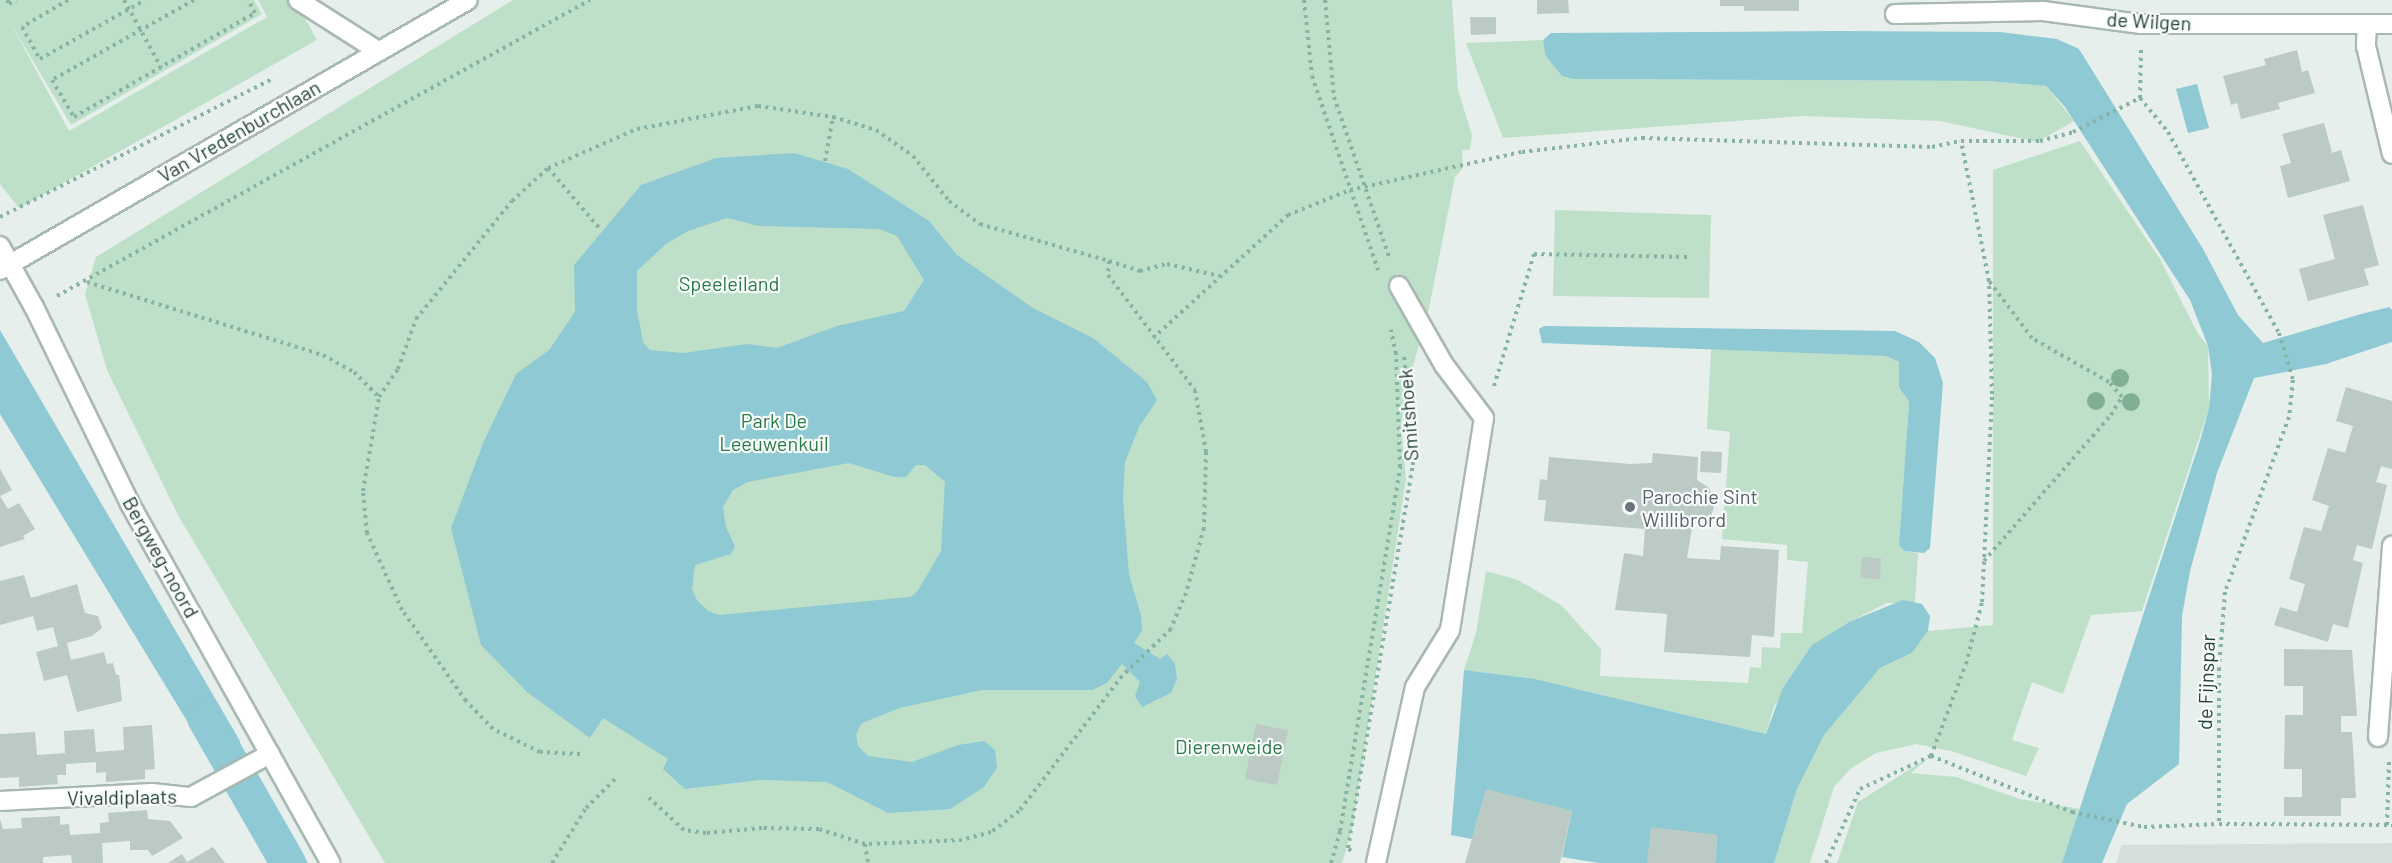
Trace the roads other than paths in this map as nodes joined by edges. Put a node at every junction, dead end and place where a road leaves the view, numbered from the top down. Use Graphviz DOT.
graph roads {
  1 [pos="298,0"];
  2 [pos="468,0"];
  3 [pos="1895,14"];
  4 [pos="2367,24"];
  5 [pos="2392,24"];
  6 [pos="378,51"];
  7 [pos="2392,154"];
  8 [pos="0,246"];
  9 [pos="5,267"];
  10 [pos="1399,286"];
  11 [pos="2392,546"];
  12 [pos="2378,737"];
  13 [pos="263,759"];
  14 [pos="0,801"];
  15 [pos="331,863"];
  16 [pos="1376,863"];
  1 -- 6 [label="street"];
  2 -- 6 [label="street, Van Vredenburchlaan"];
  3 -- 4 [label="street, de Wilgen"];
  4 -- 5 [label="street, de Wilgen"];
  4 -- 7 [label="street"];
  6 -- 9 [label="street, Van Vredenburchlaan"];
  8 -- 9 [label="street, Bergweg-noord"];
  9 -- 13 [label="street, Bergweg-noord"];
  10 -- 16 [label="street"];
  11 -- 12 [label="street"];
  13 -- 14 [label="street, Vivaldiplaats"];
  13 -- 15 [label="street, Bergweg-noord"];
}
